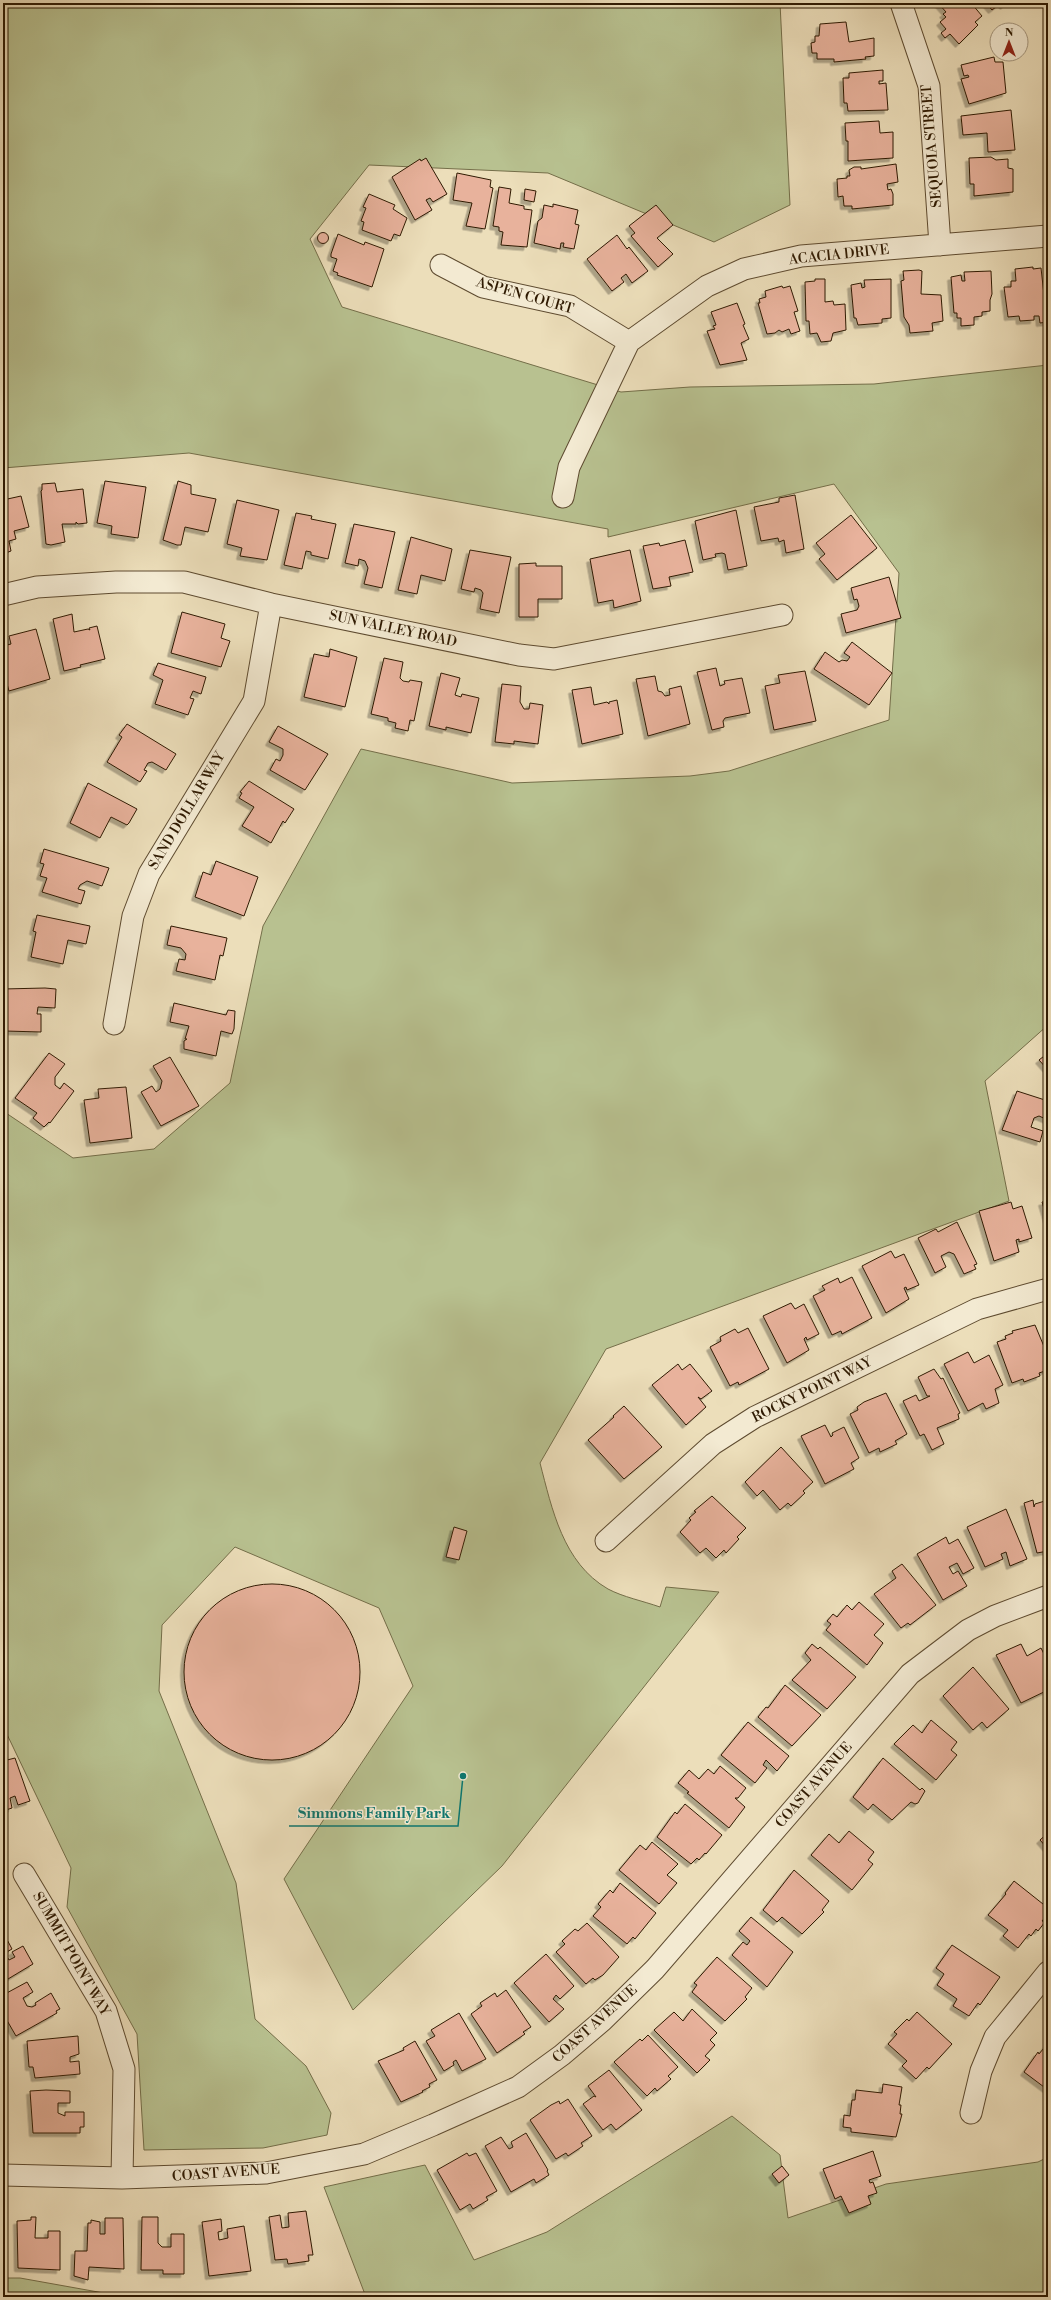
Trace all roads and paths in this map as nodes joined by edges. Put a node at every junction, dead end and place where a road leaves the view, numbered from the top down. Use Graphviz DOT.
graph roads {
  1 [pos="901,3"];
  2 [pos="1048,236"];
  3 [pos="940,245"];
  4 [pos="441,265"];
  5 [pos="629,342"];
  6 [pos="563,497"];
  7 [pos="3,595"];
  8 [pos="271,604"];
  9 [pos="782,615"];
  10 [pos="114,1024"];
  11 [pos="1048,1289"];
  12 [pos="606,1541"];
  13 [pos="1048,1596"];
  14 [pos="24,1874"];
  15 [pos="1048,1972"];
  16 [pos="971,2113"];
  17 [pos="3,2175"];
  18 [pos="122,2178"];
  1 -- 3 [label="street, SEQUOIA STREET"];
  2 -- 3 [label="street, ACACIA DRIVE"];
  3 -- 5 [label="street, ACACIA DRIVE"];
  4 -- 5 [label="street, ASPEN COURT"];
  5 -- 6 [label="street, ACACIA DRIVE"];
  7 -- 8 [label="street, SUN VALLEY ROAD"];
  8 -- 9 [label="street, SUN VALLEY ROAD"];
  8 -- 10 [label="street, SAND DOLLAR WAY"];
  11 -- 12 [label="street, ROCKY POINT WAY"];
  13 -- 18 [label="street, COAST AVENUE"];
  14 -- 18 [label="street, SUMMIT POINT WAY"];
  15 -- 16 [label="street"];
  17 -- 18 [label="street, COAST AVENUE"];
}
